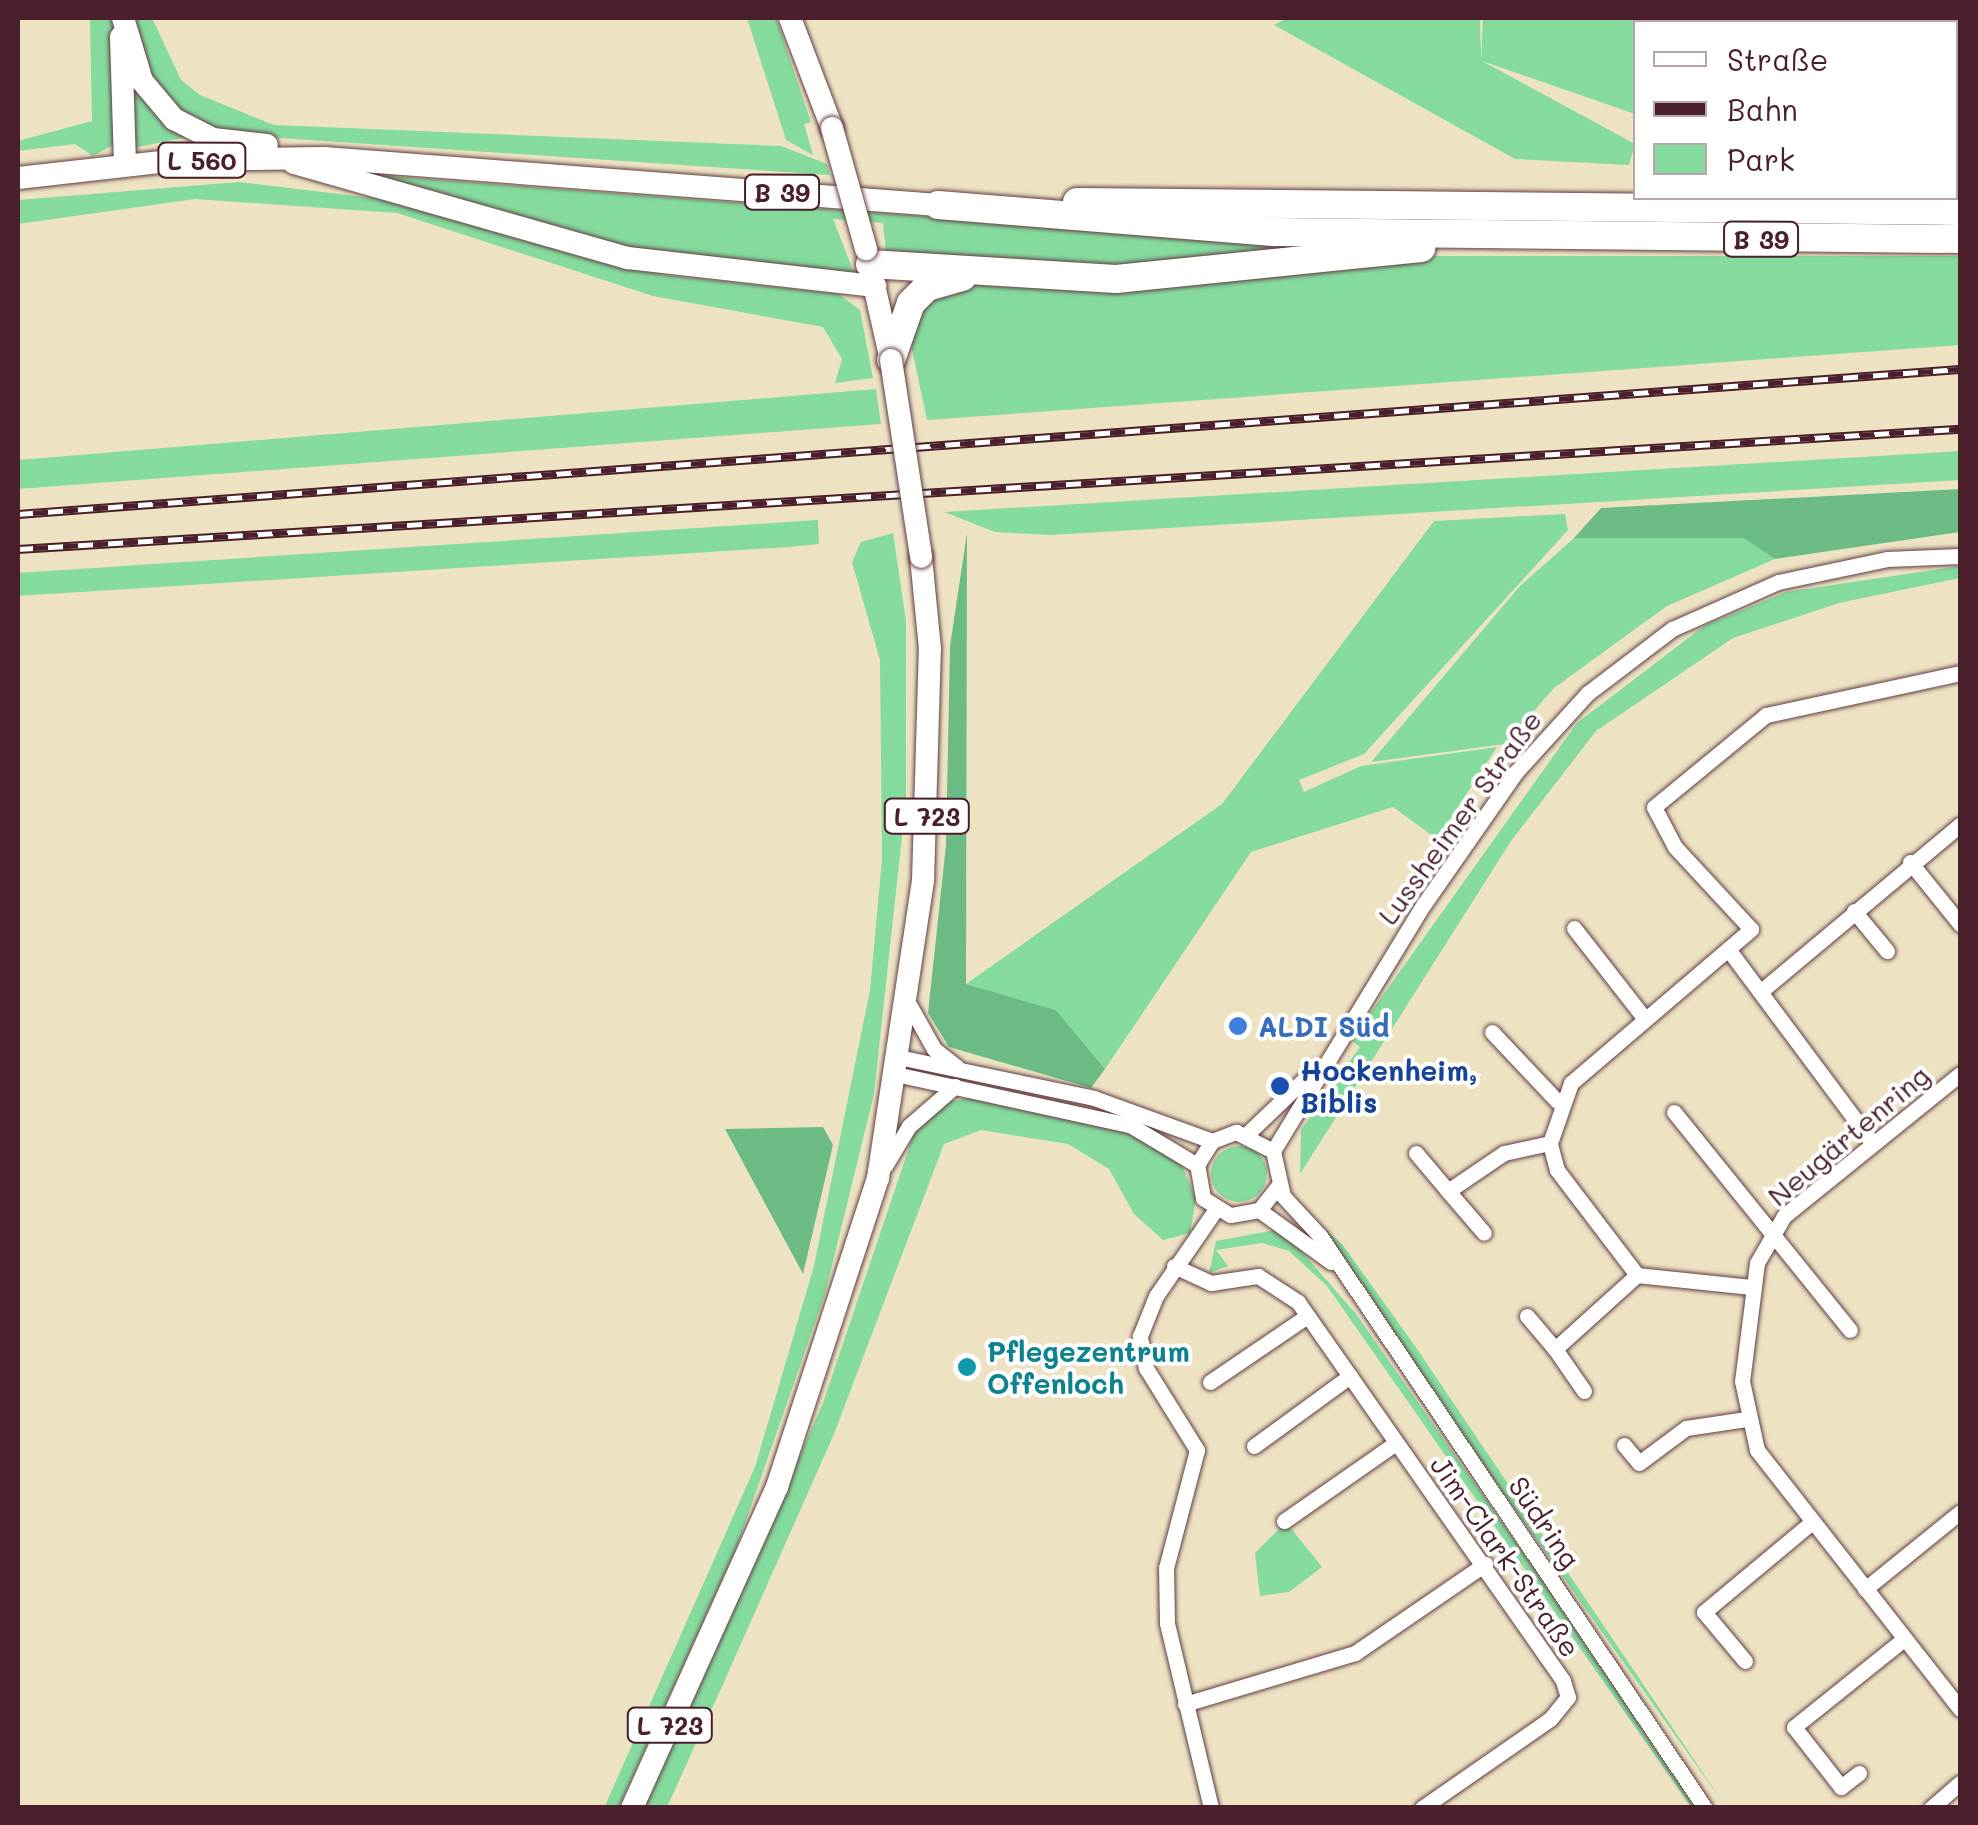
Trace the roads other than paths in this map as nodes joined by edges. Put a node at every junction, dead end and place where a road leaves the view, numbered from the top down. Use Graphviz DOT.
graph roads {
  1 [pos="123,18"];
  2 [pos="790,18"];
  3 [pos="280,158"];
  4 [pos="324,158"];
  5 [pos="125,166"];
  6 [pos="18,178"];
  7 [pos="938,205"];
  8 [pos="1960,211"];
  9 [pos="1562,238"];
  10 [pos="1960,239"];
  11 [pos="870,266"];
  12 [pos="984,274"];
  13 [pos="890,360"];
  14 [pos="1960,556"];
  15 [pos="1960,673"];
  16 [pos="1960,825"];
  17 [pos="1910,862"];
  18 [pos="1854,912"];
  19 [pos="1960,924"];
  20 [pos="1574,928"];
  21 [pos="1728,949"];
  22 [pos="1887,951"];
  23 [pos="1760,992"];
  24 [pos="910,1006"];
  25 [pos="1645,1019"];
  26 [pos="1492,1032"];
  27 [pos="902,1066"];
  28 [pos="1319,1066"];
  29 [pos="958,1067"];
  30 [pos="1954,1079"];
  31 [pos="955,1086"];
  32 [pos="1960,1099"];
  33 [pos="1558,1100"];
  34 [pos="1674,1112"];
  35 [pos="1248,1133"];
  36 [pos="1212,1141"];
  37 [pos="1872,1142"];
  38 [pos="1550,1143"];
  39 [pos="1273,1152"];
  40 [pos="1416,1154"];
  41 [pos="1197,1165"];
  42 [pos="878,1178"];
  43 [pos="1278,1186"];
  44 [pos="1448,1191"];
  45 [pos="1216,1209"];
  46 [pos="1259,1210"];
  47 [pos="1484,1233"];
  48 [pos="1769,1237"];
  49 [pos="1174,1266"];
  50 [pos="1338,1268"];
  51 [pos="1636,1275"];
  52 [pos="1751,1287"];
  53 [pos="1307,1316"];
  54 [pos="1527,1316"];
  55 [pos="1850,1330"];
  56 [pos="1555,1349"];
  57 [pos="1350,1376"];
  58 [pos="1210,1382"];
  59 [pos="1584,1392"];
  60 [pos="1746,1419"];
  61 [pos="1396,1443"];
  62 [pos="1624,1445"];
  63 [pos="1254,1446"];
  64 [pos="1960,1512"];
  65 [pos="1284,1521"];
  66 [pos="1811,1523"];
  67 [pos="1485,1564"];
  68 [pos="1865,1590"];
  69 [pos="1904,1639"];
  70 [pos="1745,1662"];
  71 [pos="1954,1688"];
  72 [pos="1186,1704"];
  73 [pos="1960,1709"];
  74 [pos="1858,1773"];
  75 [pos="1960,1783"];
  76 [pos="632,1808"];
  77 [pos="1211,1808"];
  78 [pos="1422,1808"];
  79 [pos="1705,1808"];
  80 [pos="1932,1808"];
  1 -- 4 [label="main road, B 39"];
  1 -- 5 [label="main road"];
  2 -- 11 [label="main road, B 39, bridge"];
  3 -- 4 [label="main road, L 560"];
  3 -- 5 [label="main road, L 560"];
  3 -- 11 [label="main road"];
  4 -- 7 [label="main road, B 39"];
  5 -- 6 [label="main road, L 560"];
  7 -- 8 [label="highway, B 39"];
  7 -- 9 [label="highway, B 39"];
  9 -- 10 [label="highway, B 39"];
  9 -- 12 [label="highway, B 39"];
  11 -- 12 [label="highway, B 39"];
  11 -- 13 [label="main road, L 723"];
  12 -- 13 [label="highway, B 39"];
  13 -- 24 [label="main road, L 723, bridge"];
  14 -- 28 [label="street, Lussheimer Straße"];
  15 -- 21 [label="street"];
  16 -- 17 [label="street"];
  17 -- 18 [label="street"];
  17 -- 19 [label="street"];
  18 -- 22 [label="street"];
  18 -- 23 [label="street"];
  20 -- 25 [label="street"];
  21 -- 23 [label="street"];
  21 -- 25 [label="street"];
  23 -- 37 [label="street"];
  24 -- 27 [label="main road, L 723"];
  24 -- 29 [label="street"];
  25 -- 33 [label="street"];
  26 -- 33 [label="street"];
  27 -- 29 [label="street"];
  27 -- 31 [label="street"];
  27 -- 42 [label="main road, L 723"];
  28 -- 35 [label="street, Lussheimer Straße"];
  28 -- 39 [label="street, Lussheimer Straße"];
  29 -- 36 [label="street"];
  30 -- 32 [label="street"];
  30 -- 37 [label="street, Neugärtenring"];
  31 -- 41 [label="street"];
  31 -- 42 [label="street"];
  33 -- 38 [label="street"];
  34 -- 48 [label="street, Neugärtenring"];
  35 -- 36 [label="street"];
  35 -- 39 [label="street"];
  36 -- 41 [label="street"];
  37 -- 48 [label="street, Neugärtenring"];
  38 -- 44 [label="street"];
  38 -- 51 [label="street"];
  39 -- 43 [label="street, Südring"];
  40 -- 44 [label="street"];
  41 -- 45 [label="street"];
  42 -- 76 [label="main road, L 723"];
  43 -- 46 [label="street"];
  43 -- 50 [label="street, Südring"];
  44 -- 47 [label="street"];
  45 -- 46 [label="street"];
  45 -- 49 [label="street"];
  46 -- 50 [label="street, Südring"];
  48 -- 52 [label="street, Neugärtenring"];
  48 -- 55 [label="street, Neugärtenring"];
  49 -- 53 [label="street, Jim-Clark-Straße"];
  49 -- 72 [label="street"];
  50 -- 79 [label="street, Südring"];
  51 -- 52 [label="street"];
  51 -- 56 [label="street"];
  52 -- 60 [label="street, Neugärtenring"];
  53 -- 57 [label="street, Jim-Clark-Straße"];
  53 -- 58 [label="street"];
  54 -- 56 [label="street"];
  56 -- 59 [label="street"];
  57 -- 61 [label="street, Jim-Clark-Straße"];
  57 -- 63 [label="street"];
  60 -- 62 [label="street"];
  60 -- 66 [label="street, Neugärtenring"];
  61 -- 65 [label="street, Jim-Clark-Straße"];
  61 -- 67 [label="street, Jim-Clark-Straße"];
  64 -- 68 [label="street"];
  66 -- 68 [label="street, Neugärtenring"];
  66 -- 70 [label="street"];
  67 -- 72 [label="street"];
  67 -- 78 [label="street, Jim-Clark-Straße"];
  68 -- 69 [label="street, Neugärtenring"];
  69 -- 71 [label="street, Neugärtenring"];
  69 -- 74 [label="street"];
  71 -- 73 [label="street, Neugärtenring"];
  72 -- 77 [label="street"];
  75 -- 80 [label="street"];
}
